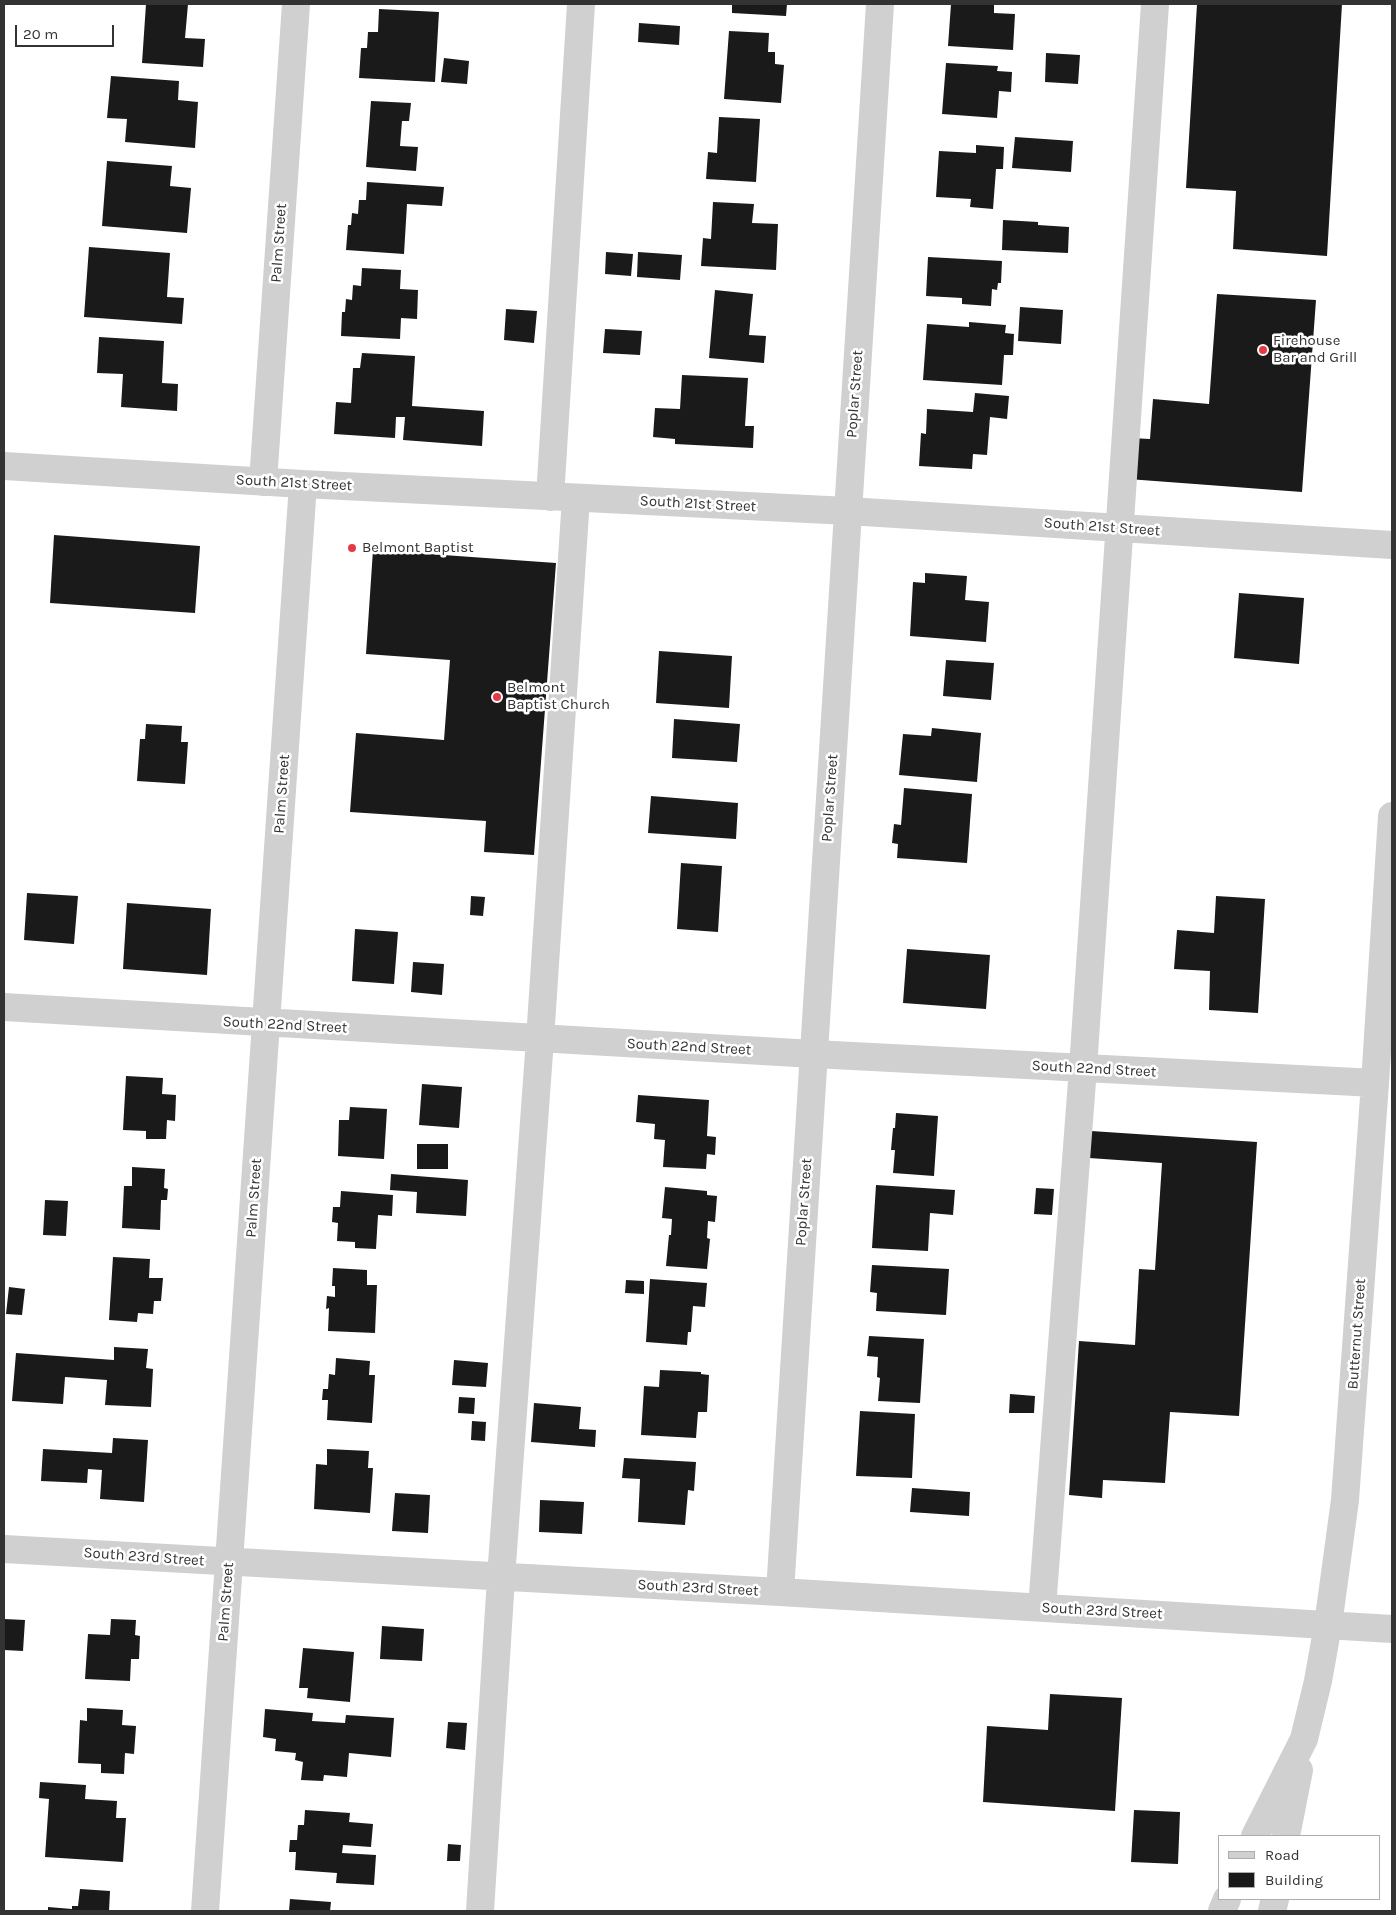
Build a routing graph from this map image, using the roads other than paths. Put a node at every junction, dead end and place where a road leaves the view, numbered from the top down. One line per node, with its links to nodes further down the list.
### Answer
1 (296, 4): 6 (street, Palm Street)
2 (581, 4): 8 (street)
3 (880, 4): 9 (street, Poplar Street)
4 (1155, 4): 10 (street)
5 (4, 466): 6 (street, South 21st Street)
6 (263, 482): 7 (street, South 21st Street)
7 (303, 484): 8 (street, South 21st Street); 14 (street, Palm Street)
8 (563, 497): 9 (street, South 21st Street); 15 (street)
9 (848, 511): 10 (street, South 21st Street); 16 (street, Poplar Street)
10 (1119, 528): 11 (street, South 21st Street); 17 (street)
11 (1392, 545)
12 (1392, 816): 18 (street, Butternut Street)
13 (4, 1007): 14 (street, South 22nd Street)
14 (266, 1024): 15 (street, South 22nd Street); 20 (street, Palm Street)
15 (540, 1039): 16 (street, South 22nd Street); 21 (street)
16 (814, 1054): 17 (street, South 22nd Street); 22 (street, Poplar Street)
17 (1083, 1068): 18 (street, South 22nd Street); 23 (street)
18 (1376, 1083): 24 (street, Butternut Street)
19 (4, 1549): 20 (street, South 23rd Street)
20 (229, 1563): 21 (street, South 23rd Street); 29 (street, Palm Street)
21 (501, 1578): 22 (street, South 23rd Street); 30 (street)
22 (780, 1592): 23 (street, South 23rd Street)
23 (1042, 1608): 24 (street, South 23rd Street)
24 (1328, 1625): 25 (street, South 23rd Street); 26 (street, Butternut Street)
25 (1392, 1629)
26 (1304, 1739): 27 (street, Butternut Street); 28 (street)
27 (1256, 1835)
28 (1286, 1835)
29 (205, 1911)
30 (480, 1911)

